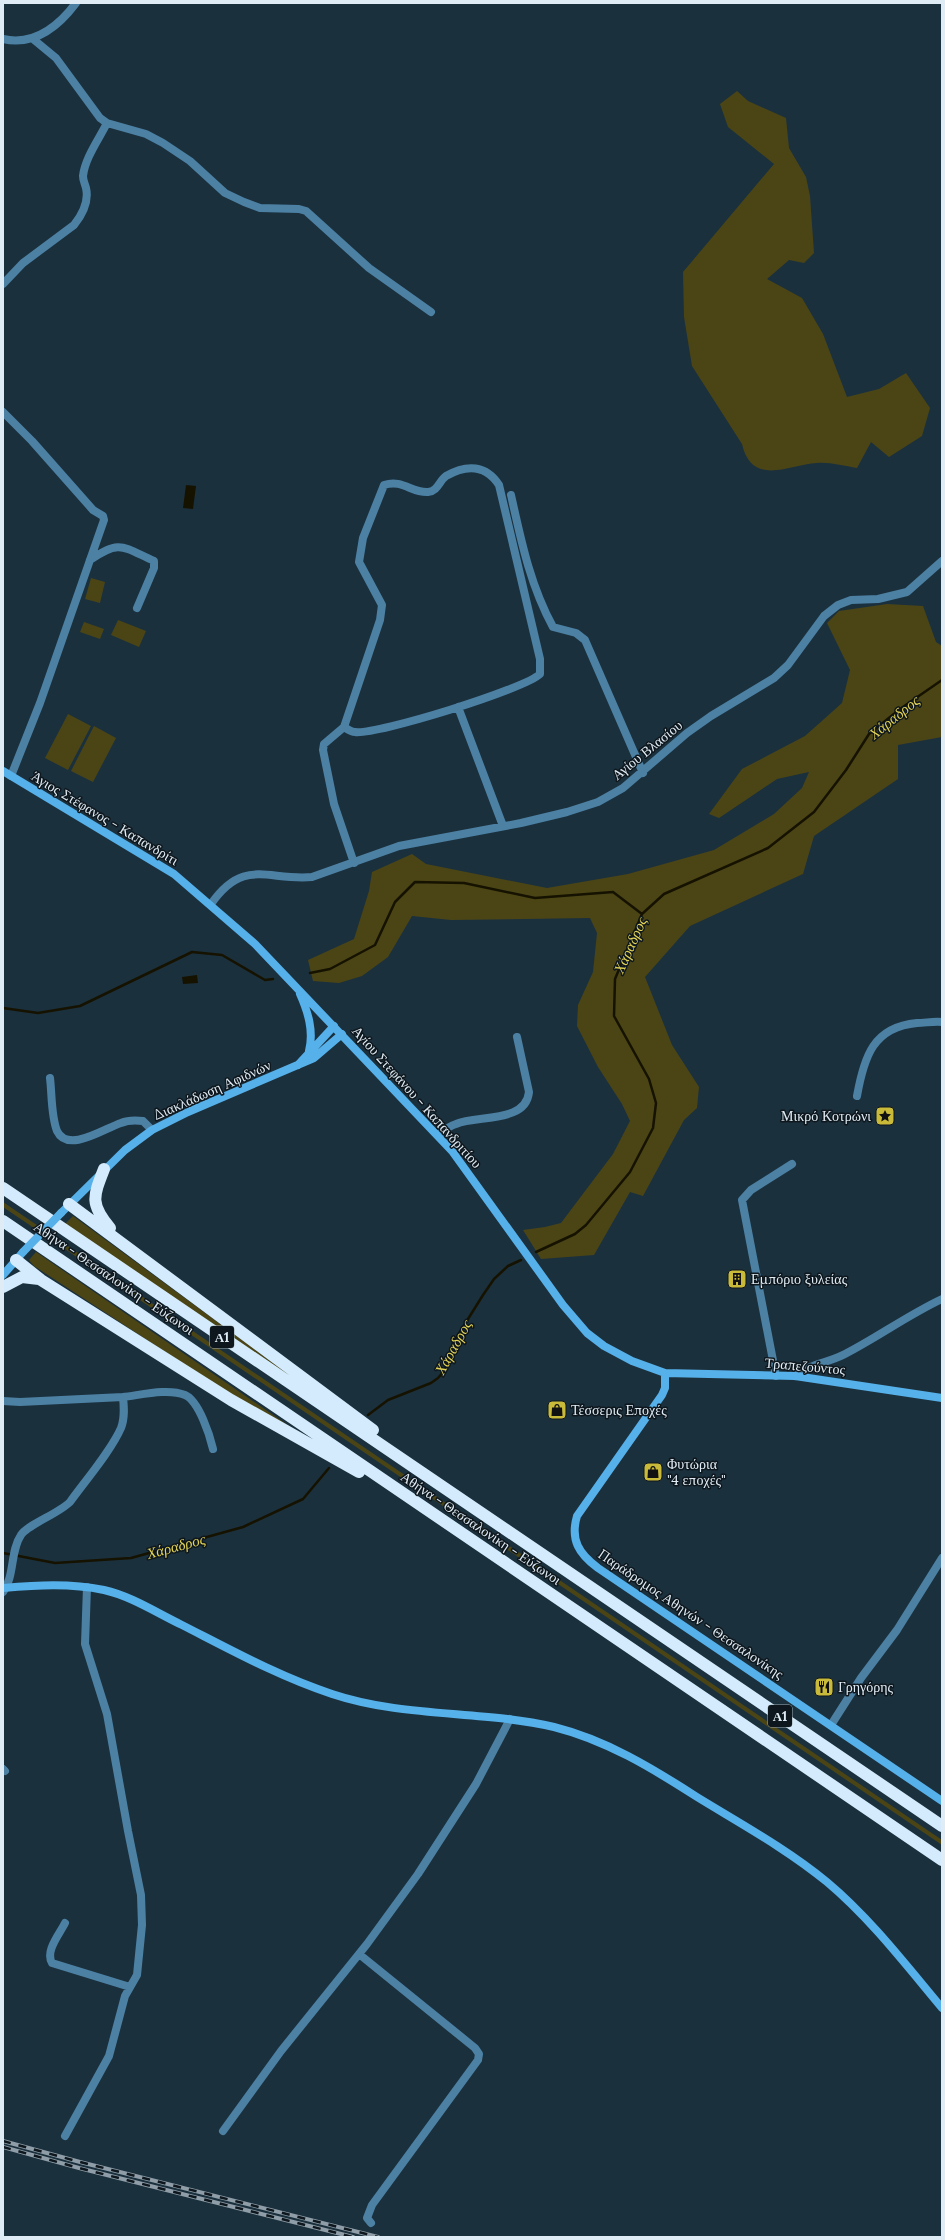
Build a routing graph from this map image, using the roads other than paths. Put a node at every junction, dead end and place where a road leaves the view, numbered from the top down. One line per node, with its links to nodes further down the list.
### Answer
1 (76, 3): 3 (street)
2 (3, 39): 3 (street)
3 (33, 39): 4 (street)
4 (107, 123): 5 (street); 6 (street)
5 (3, 284)
6 (431, 312)
7 (3, 412): 9 (street)
8 (511, 495): 15 (street)
9 (89, 560): 11 (street); 16 (street)
10 (942, 561): 15 (street, Αγίου Βλασίου)
11 (137, 608)
12 (458, 707): 13 (street); 13 (street); 17 (street)
13 (344, 727): 18 (street)
14 (3, 771): 16 (main road, Άγιος Στέφανος - Καπανδρίτι)
15 (643, 772): 17 (street, Αγίου Βλασίου)
16 (11, 776): 19 (main road, Άγιος Στέφανος - Καπανδρίτι)
17 (503, 826): 18 (street, Αγίου Βλασίου)
18 (354, 863): 19 (street, Αγίου Βλασίου)
19 (211, 904): 20 (main road, Αγίου Στεφάνου - Καπανδριτίου)
20 (297, 987): 22 (main road, Αγίου Στεφάνου - Καπανδριτίου); 25 (main road)
21 (942, 1022): 28 (street)
22 (334, 1026): 23 (main road, Αγίου Στεφάνου - Καπανδριτίου); 25 (main road, Διακλάδωση Αφιδνών)
23 (342, 1034): 26 (main road, Διακλάδωση Αφιδνών); 30 (main road, Αγίου Στεφάνου - Καπανδριτίου)
24 (517, 1037): 30 (street)
25 (309, 1051): 26 (main road, Διακλάδωση Αφιδνών)
26 (296, 1066): 29 (main road, Διακλάδωση Αφιδνών)
27 (50, 1078): 29 (street)
28 (857, 1096)
29 (152, 1130): 32 (main road, Διακλάδωση Αφιδνών)
30 (438, 1135): 42 (main road, Αγίου Στεφάνου - Καπανδριτίου)
31 (792, 1164): 43 (street)
32 (104, 1169): 34 (main road, Διακλάδωση Αφιδνών); 36 (highway)
33 (3, 1188): 49 (highway, Αθήνα - Θεσσαλονίκη - Εύζωνοι / Α1)
34 (69, 1204): 36 (highway); 37 (main road, Διακλάδωση Αφιδνών, bridge)
35 (3, 1221): 50 (highway, Αθήνα - Θεσσαλονίκη - Εύζωνοι / Α1)
36 (121, 1241): 49 (highway)
37 (20, 1256): 38 (main road, Διακλάδωση Αφιδνών); 39 (highway)
38 (3, 1274)
39 (41, 1280): 40 (highway); 50 (highway)
40 (3, 1287)
41 (942, 1299): 44 (street)
42 (665, 1373): 43 (main road, Τραπεζούντος); 55 (main road, Παράδρομος Αθηνών - Θεσσαλονίκης)
43 (776, 1376): 44 (main road, Τραπεζούντος)
44 (795, 1376): 46 (main road, Τραπεζούντος)
45 (123, 1397): 47 (street); 48 (street); 53 (street)
46 (942, 1398)
47 (3, 1401)
48 (213, 1449)
49 (441, 1485): 57 (highway, Αθήνα - Θεσσαλονίκη - Εύζωνοι / Α1)
50 (423, 1507): 58 (highway, Αθήνα - Θεσσαλονίκη - Εύζωνοι / Α1)
51 (942, 1558): 55 (street)
52 (87, 1587): 53 (main road); 54 (main road); 61 (street)
53 (4, 1589)
54 (510, 1719): 60 (street); 62 (main road)
55 (832, 1725): 56 (main road, Παράδρομος Αθηνών - Θεσσαλονίκης)
56 (942, 1801)
57 (942, 1826)
58 (942, 1860)
59 (65, 1923): 61 (street)
60 (359, 1954): 63 (street); 65 (street)
61 (130, 1986): 64 (street)
62 (942, 2008)
63 (223, 2131)
64 (65, 2136)
65 (371, 2224)

